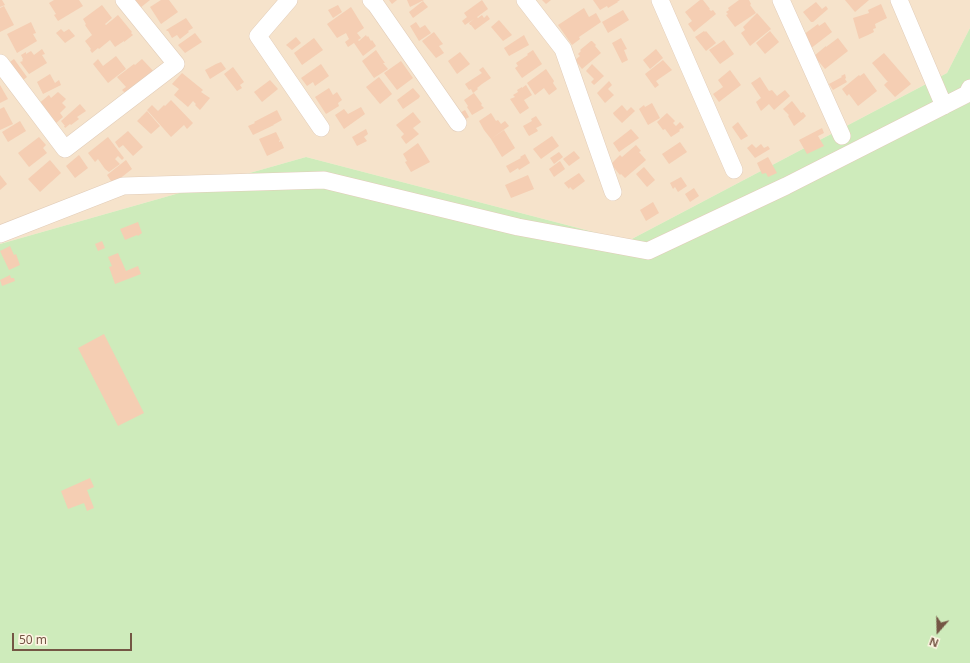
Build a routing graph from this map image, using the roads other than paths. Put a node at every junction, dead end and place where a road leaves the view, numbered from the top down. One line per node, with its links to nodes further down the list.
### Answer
1 (124, 0): 8 (street)
2 (289, 0): 12 (street)
3 (371, 0): 11 (street)
4 (525, 0): 15 (street)
5 (660, 0): 14 (street)
6 (781, 0): 13 (street)
7 (899, 0): 10 (street)
8 (0, 63)
9 (970, 88): 10 (street)
10 (944, 106): 16 (street)
11 (458, 123)
12 (321, 128)
13 (842, 136)
14 (734, 170)
15 (613, 192)
16 (0, 234)

